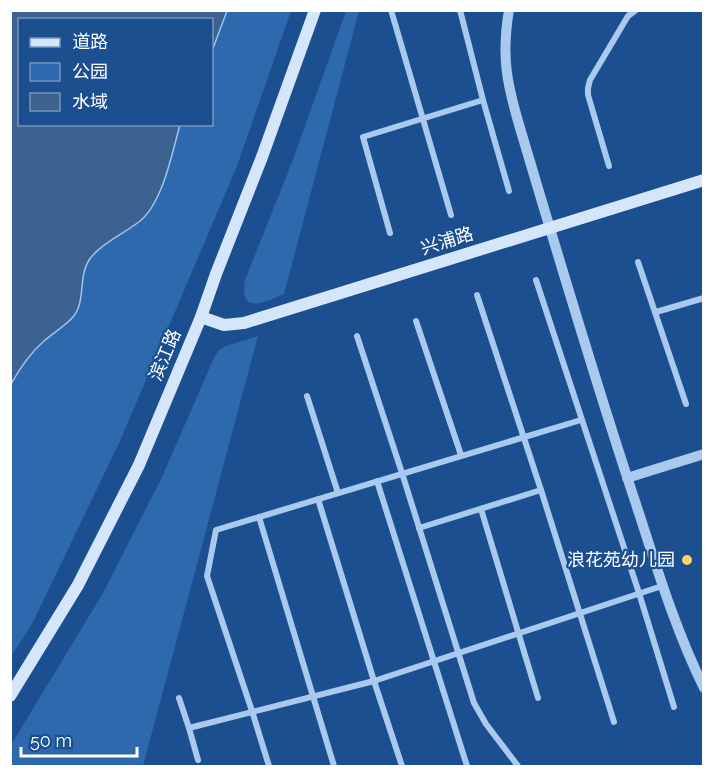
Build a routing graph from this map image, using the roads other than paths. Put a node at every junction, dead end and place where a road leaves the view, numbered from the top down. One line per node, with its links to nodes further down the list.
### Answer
1 (315, 10): 19 (main road, 滨江路)
2 (391, 10): 7 (street)
3 (460, 10): 6 (street)
4 (509, 10): 12 (street)
5 (636, 10): 8 (street)
6 (483, 100): 7 (street); 10 (street)
7 (423, 119): 11 (street); 13 (street)
8 (609, 166)
9 (704, 180): 12 (main road, 兴浦路)
10 (509, 191)
11 (451, 215)
12 (550, 228): 19 (main road, 兴浦路); 29 (street)
13 (390, 233)
14 (638, 262): 18 (street)
15 (536, 280): 24 (street)
16 (477, 294): 25 (street)
17 (704, 298): 18 (street)
18 (656, 312): 23 (street)
19 (201, 317): 45 (main road, 滨江路)
20 (416, 321): 27 (street)
21 (357, 336): 28 (street)
22 (307, 396): 32 (street)
23 (686, 404)
24 (581, 420): 25 (street); 38 (street)
25 (524, 437): 27 (street); 31 (street)
26 (704, 454): 29 (street)
27 (461, 455): 28 (street)
28 (402, 473): 30 (street); 36 (street)
29 (627, 478): 37 (street)
30 (377, 481): 32 (street); 42 (street)
31 (541, 490): 34 (street); 39 (street)
32 (338, 493): 33 (street)
33 (318, 499): 35 (street); 43 (street)
34 (481, 509): 36 (street); 40 (street)
35 (259, 517): 46 (street); 50 (street)
36 (419, 528): 41 (street)
37 (662, 586): 38 (street); 44 (street)
38 (639, 593): 39 (street); 49 (street)
39 (579, 613): 40 (street); 51 (street)
40 (519, 633): 41 (street); 48 (street)
41 (458, 654): 42 (street); 58 (street)
42 (434, 662): 43 (street); 57 (street)
43 (374, 681): 46 (street); 56 (street)
44 (704, 688)
45 (10, 696)
46 (312, 697): 50 (street); 55 (street)
47 (179, 698): 52 (street)
48 (538, 698)
49 (674, 708)
50 (252, 711): 52 (street); 54 (street)
51 (614, 722)
52 (189, 728): 53 (street)
53 (198, 760)
54 (268, 766)
55 (334, 766)
56 (402, 766)
57 (467, 766)
58 (518, 766)

